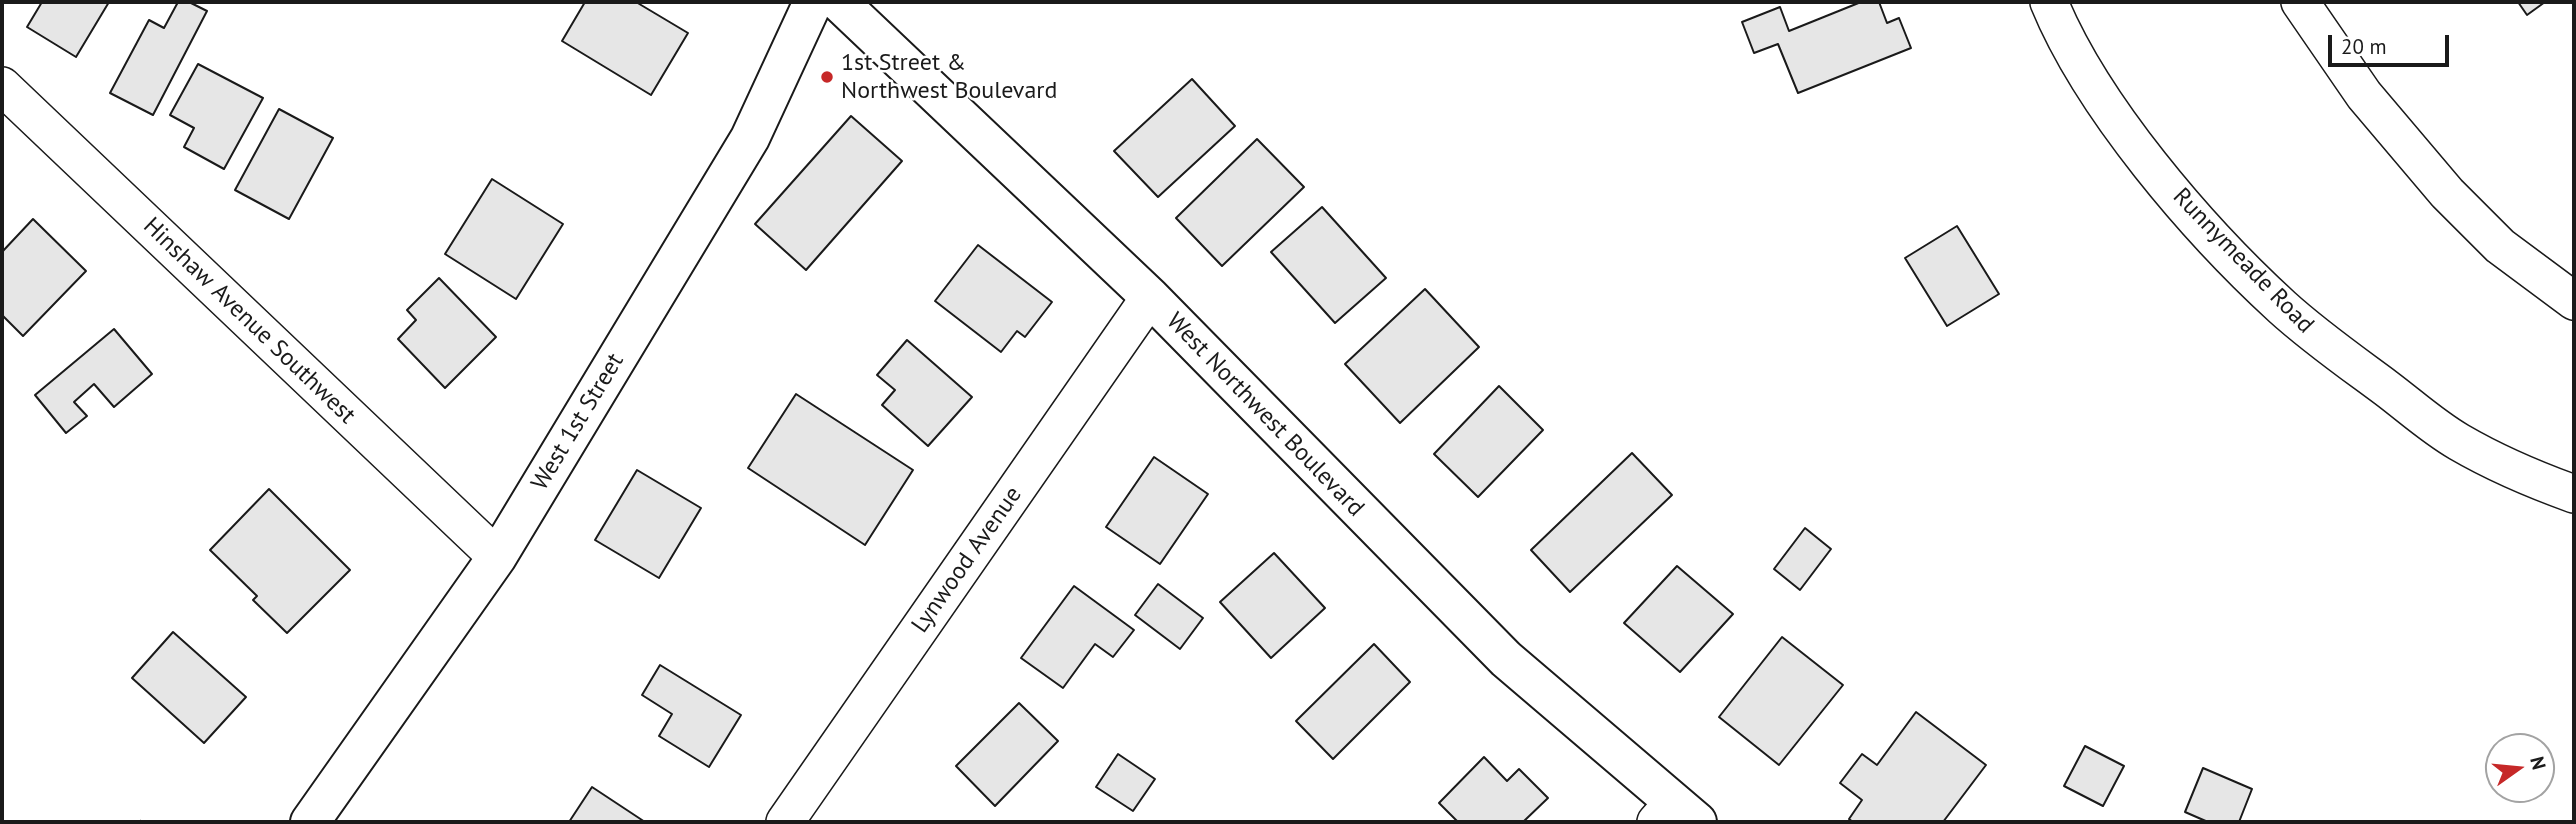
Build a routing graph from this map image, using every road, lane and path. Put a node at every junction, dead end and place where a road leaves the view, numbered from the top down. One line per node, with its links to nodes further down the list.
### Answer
1 (813, 2): 9 (main road, West 1st Street)
2 (839, 2): 6 (main road, West Northwest Boulevard)
3 (2049, 2): 8 (street, Runnymeade Road)
4 (2300, 2): 7 (street)
5 (2, 86): 9 (street, Hinshaw Avenue Southwest)
6 (1150, 297): 10 (main road, West Northwest Boulevard); 12 (street, Lynwood Avenue)
7 (2574, 301)
8 (2574, 494)
9 (497, 557): 11 (main road, West 1st Street)
10 (1675, 816)
11 (310, 822)
12 (785, 822)

